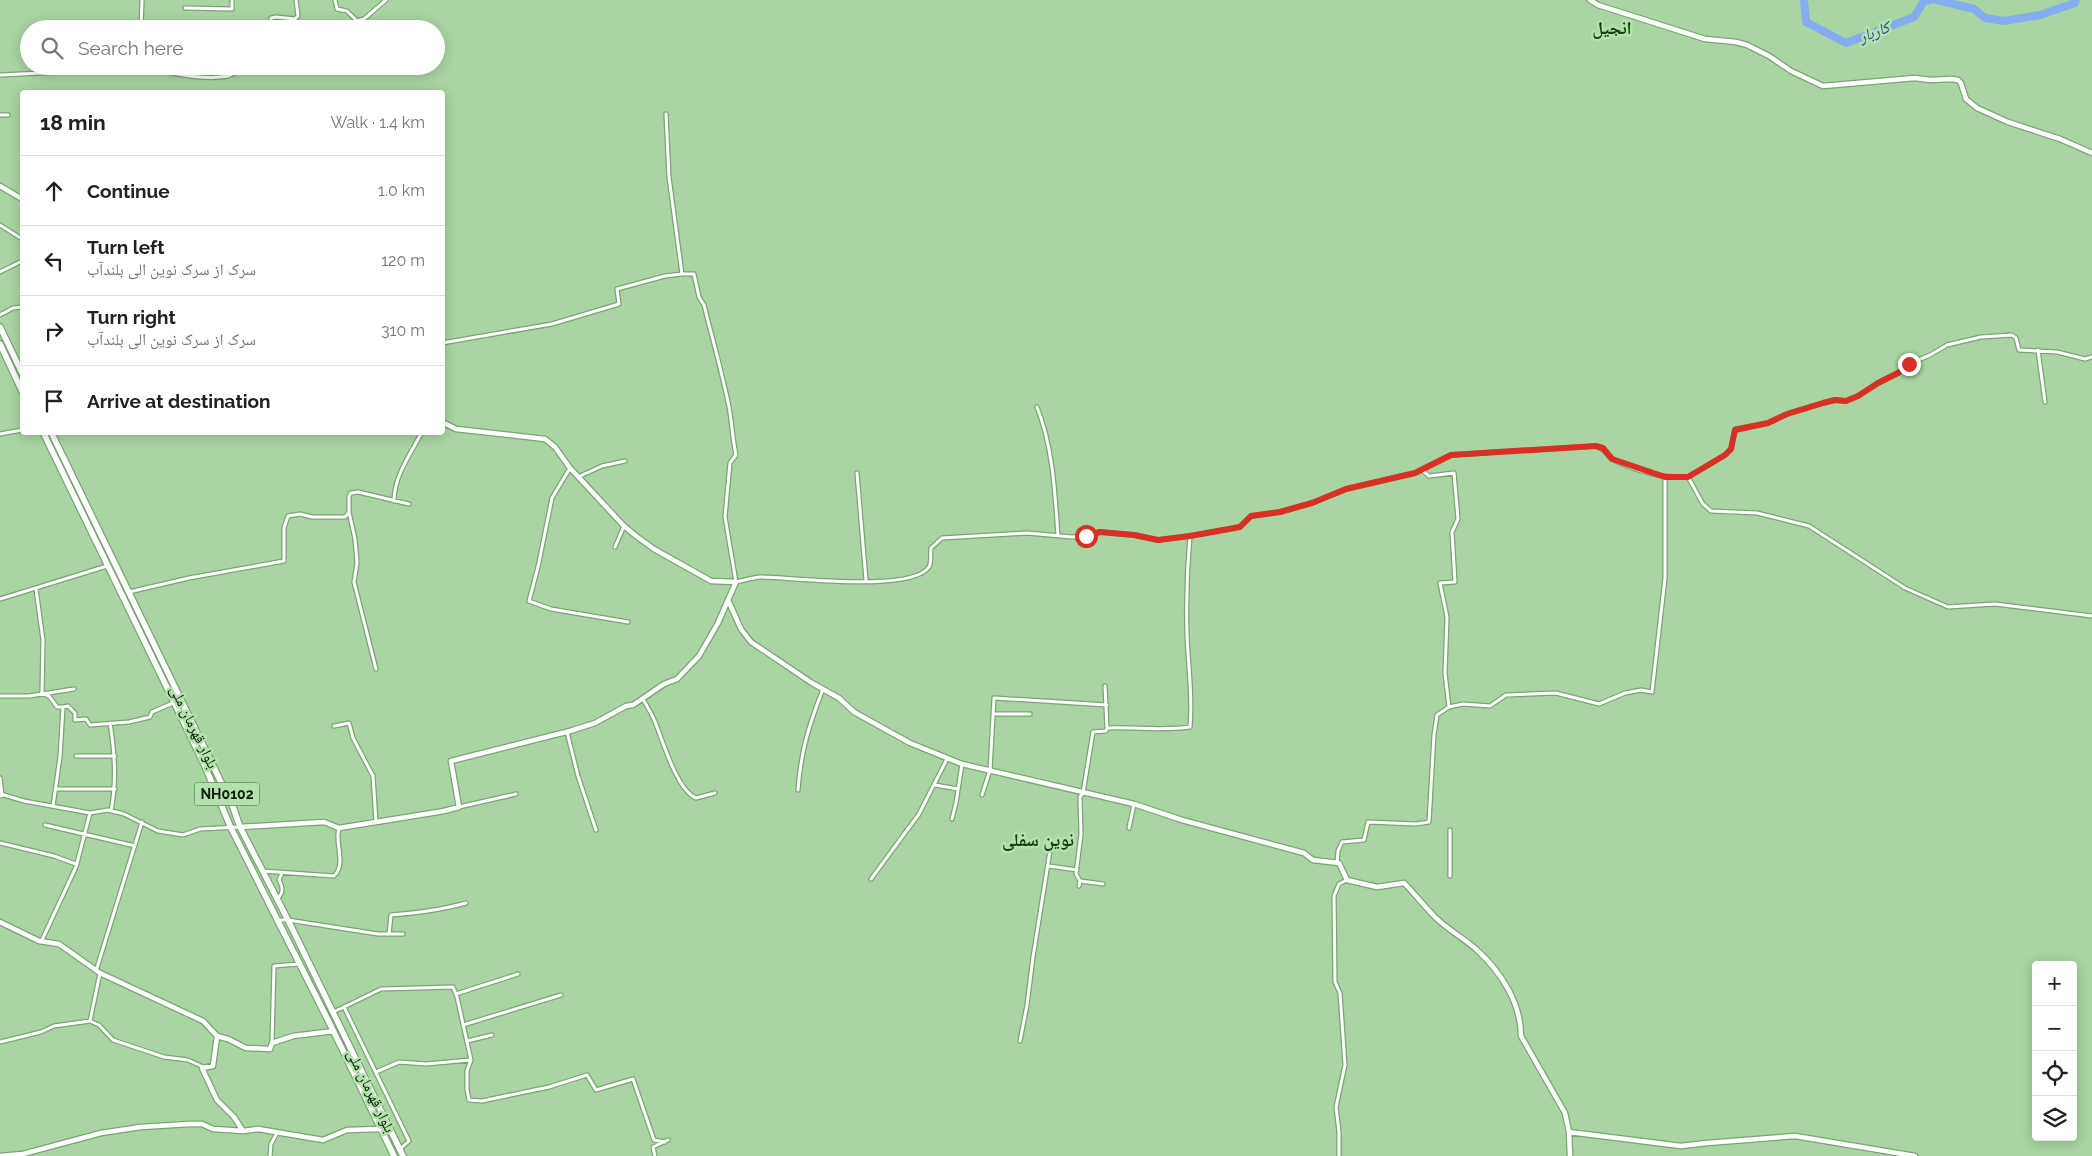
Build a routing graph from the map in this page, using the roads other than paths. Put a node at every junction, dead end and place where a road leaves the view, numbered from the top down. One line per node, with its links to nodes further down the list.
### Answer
1 (142, 0): 9 (street)
2 (232, 0): 7 (street)
3 (296, 0): 10 (street)
4 (335, 0): 11 (street)
5 (386, 0): 8 (street)
6 (1590, 0): 20 (street)
7 (184, 8)
8 (364, 18): 12 (street)
9 (141, 20)
10 (271, 20)
11 (356, 20)
12 (359, 20)
13 (20, 74): 14 (street)
14 (0, 75)
15 (193, 75): 16 (street)
16 (230, 75)
17 (666, 114): 27 (street)
18 (0, 115): 19 (street)
19 (8, 115)
20 (2092, 153)
21 (0, 186): 22 (street)
22 (20, 198)
23 (0, 225): 24 (street)
24 (20, 238)
25 (20, 262): 26 (street)
26 (0, 272)
27 (682, 274): 31 (street); 61 (street)
28 (20, 307): 29 (street)
29 (0, 315)
30 (0, 327): 35 (highway)
31 (445, 342)
32 (0, 344): 36 (highway)
33 (2038, 350): 34 (street); 37 (street); 51 (street)
34 (2092, 357)
35 (20, 369)
36 (20, 387)
37 (2045, 402)
38 (1037, 407): 56 (street)
39 (445, 424): 46 (street)
40 (20, 430): 41 (street)
41 (0, 434)
42 (44, 435): 59 (highway, بلوار قهرمان ملی / NH0102)
43 (52, 435): 63 (highway, بلوار قهرمان ملی / NH0102)
44 (420, 435): 52 (street)
45 (625, 461): 49 (street)
46 (570, 468): 49 (street); 67 (street)
47 (1422, 470): 50 (street); 57 (street); 78 (street)
48 (857, 473): 60 (street)
49 (578, 477): 55 (street)
50 (1665, 477): 51 (street); 78 (street)
51 (1688, 477): 66 (street)
52 (394, 501): 53 (street); 54 (street)
53 (409, 504)
54 (349, 512): 63 (street); 68 (street)
55 (624, 526): 58 (street); 61 (street)
56 (1058, 536): 57 (street); 60 (street)
57 (1190, 536): 83 (street)
58 (615, 547)
59 (107, 566): 62 (street); 75 (highway, بلوار قهرمان ملی / NH0102)
60 (866, 580): 61 (street)
61 (736, 582): 65 (street)
62 (36, 589): 64 (street); 72 (street)
63 (128, 592): 110 (highway, بلوار قهرمان ملی / NH0102)
64 (0, 599)
65 (728, 600): 71 (street); 74 (street)
66 (2092, 616)
67 (628, 622)
68 (376, 669)
69 (1105, 686): 76 (street)
70 (74, 689): 72 (street)
71 (823, 689): 87 (street); 95 (street)
72 (42, 694): 73 (street); 77 (street)
73 (0, 696)
74 (643, 699): 84 (street); 96 (street)
75 (174, 702): 81 (street); 111 (highway, بلوار قهرمان ملی / NH0102)
76 (1107, 705): 79 (street); 83 (street)
77 (63, 707): 81 (street); 92 (street)
78 (1449, 707): 120 (street)
79 (993, 714): 80 (street); 89 (street)
80 (1030, 714)
81 (110, 723): 86 (street)
82 (334, 726): 108 (street)
83 (1107, 728): 97 (street)
84 (567, 732): 103 (street); 114 (street)
85 (76, 756): 86 (street)
86 (115, 756): 93 (street)
87 (947, 759): 88 (street); 91 (street)
88 (962, 764): 89 (street); 94 (street)
89 (990, 770): 97 (street); 99 (street)
90 (0, 778): 100 (street)
91 (935, 785): 94 (street); 127 (street)
92 (56, 789): 93 (street); 102 (street)
93 (115, 789): 104 (street)
94 (958, 789): 106 (street)
95 (798, 790)
96 (715, 793)
97 (1083, 793): 101 (street); 123 (street)
98 (516, 794): 103 (street)
99 (982, 795)
100 (1, 796): 102 (street)
101 (1134, 804): 113 (street); 120 (street)
102 (53, 806): 105 (street)
103 (459, 807): 108 (street)
104 (111, 811): 105 (street); 107 (street)
105 (90, 813): 116 (street)
106 (952, 819)
107 (142, 822): 111 (street); 118 (street)
108 (376, 823): 112 (street)
109 (45, 825): 116 (street)
110 (240, 827): 111 (street); 112 (street); 124 (highway, بلوار قهرمان ملی / NH0102)
111 (231, 828): 134 (highway, بلوار قهرمان ملی / NH0102)
112 (339, 828): 125 (street)
113 (1129, 828)
114 (596, 830)
115 (1450, 830): 126 (street)
116 (84, 835): 118 (street); 121 (street)
117 (0, 843): 121 (street)
118 (135, 846): 141 (street)
119 (1050, 851): 122 (street)
120 (1337, 863): 128 (street)
121 (76, 864): 139 (street)
122 (1049, 866): 123 (street); 152 (street)
123 (1077, 870): 129 (street)
124 (262, 871): 125 (street); 132 (highway, بلوار قهرمان ملی / NH0102)
125 (282, 872): 132 (street)
126 (1450, 876)
127 (870, 879)
128 (1347, 880): 161 (street); 168 (street)
129 (1080, 881): 130 (street); 131 (street)
130 (1103, 884)
131 (1079, 886)
132 (277, 899): 135 (highway, بلوار قهرمان ملی / NH0102)
133 (466, 903): 137 (street)
134 (278, 920): 135 (street); 140 (highway, بلوار قهرمان ملی / NH0102)
135 (288, 920): 137 (street); 146 (highway, بلوار قهرمان ملی / NH0102)
136 (0, 922): 139 (street)
137 (389, 934): 138 (street)
138 (404, 934)
139 (42, 940): 141 (street)
140 (300, 964): 149 (highway, بلوار قهرمان ملی / NH0102); 155 (street)
141 (98, 972): 147 (street); 151 (street)
142 (518, 974): 143 (street)
143 (456, 994): 145 (street); 148 (street)
144 (561, 995): 148 (street)
145 (344, 1007): 146 (street); 158 (street)
146 (332, 1012): 163 (highway, بلوار قهرمان ملی / NH0102)
147 (90, 1021): 153 (street); 157 (street)
148 (463, 1025): 154 (street)
149 (334, 1031): 155 (street); 159 (highway, بلوار قهرمان ملی / NH0102)
150 (492, 1035): 154 (street)
151 (217, 1036): 155 (street); 157 (street)
152 (1020, 1041)
153 (0, 1042)
154 (467, 1042): 156 (street)
155 (272, 1043)
156 (471, 1060): 158 (street); 167 (street)
157 (202, 1068): 160 (street)
158 (376, 1072): 163 (street)
159 (381, 1129): 162 (street); 166 (highway, بلوار قهرمان ملی / NH0102)
160 (243, 1131): 162 (street); 164 (street)
161 (1569, 1132): 169 (street); 170 (street)
162 (277, 1133): 165 (street)
163 (401, 1153)
164 (0, 1156)
165 (270, 1156)
166 (394, 1156)
167 (655, 1156)
168 (1339, 1156)
169 (1570, 1156)
170 (1915, 1156)

